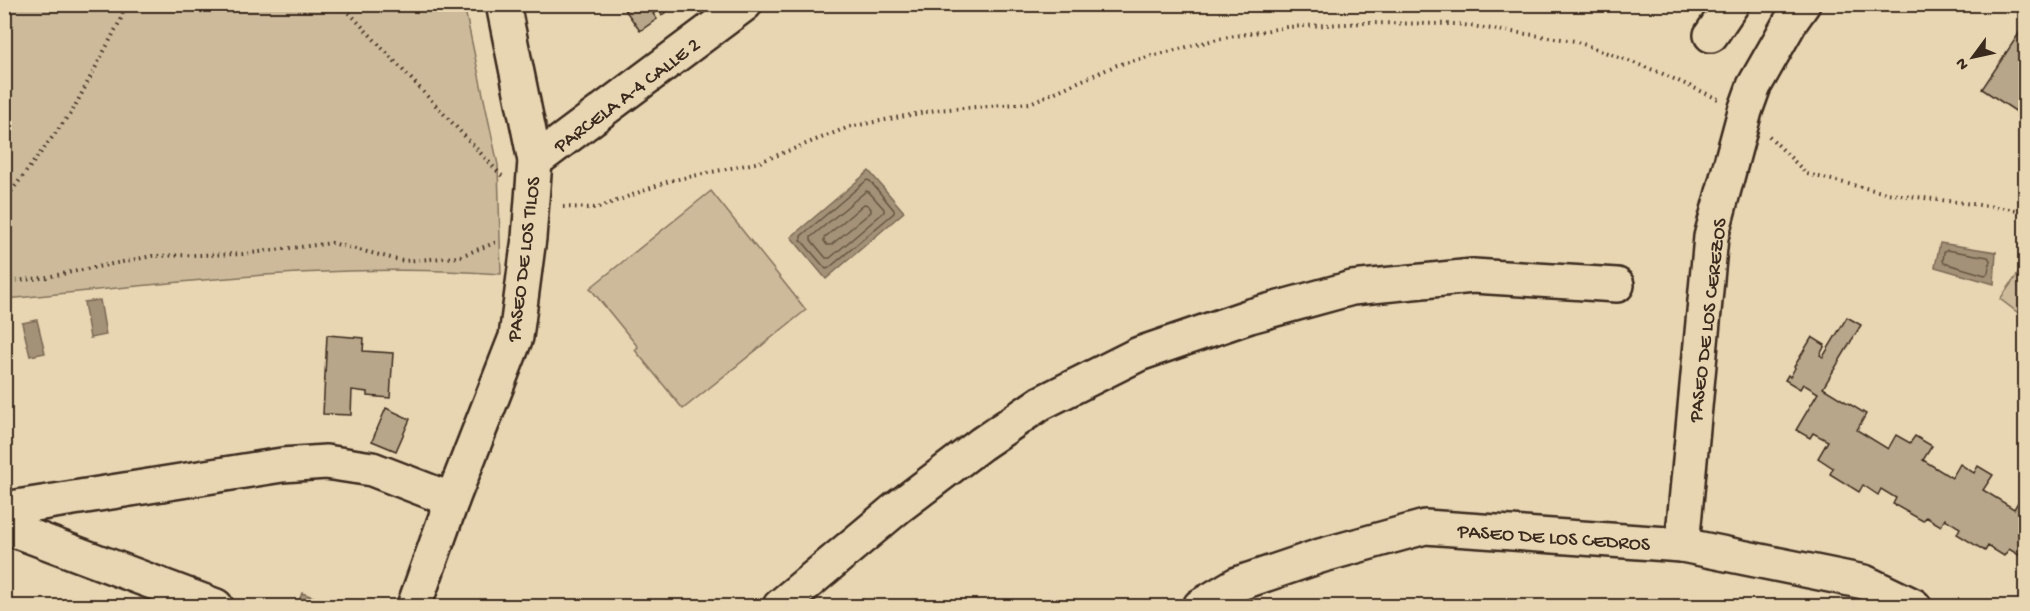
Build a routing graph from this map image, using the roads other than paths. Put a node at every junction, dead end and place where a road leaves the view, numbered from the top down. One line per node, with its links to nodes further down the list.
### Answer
1 (503, 4): 6 (street, PASEO DE LOS TILOS)
2 (746, 4): 6 (street, PARCELA A-4 CALLE 2)
3 (1732, 4): 5 (street)
4 (1803, 4): 11 (street, PASEO DE LOS CEREZOS)
5 (1711, 35)
6 (535, 161): 8 (street, PASEO DE LOS TILOS)
7 (1617, 285): 14 (street)
8 (452, 500): 9 (street); 13 (street, PASEO DE LOS TILOS)
9 (4, 509)
10 (4, 523): 12 (street)
11 (1682, 545): 15 (street, PASEO DE LOS CEDROS); 16 (street, PASEO DE LOS CEDROS)
12 (216, 606)
13 (414, 606)
14 (780, 606)
15 (1200, 606)
16 (1914, 606)

